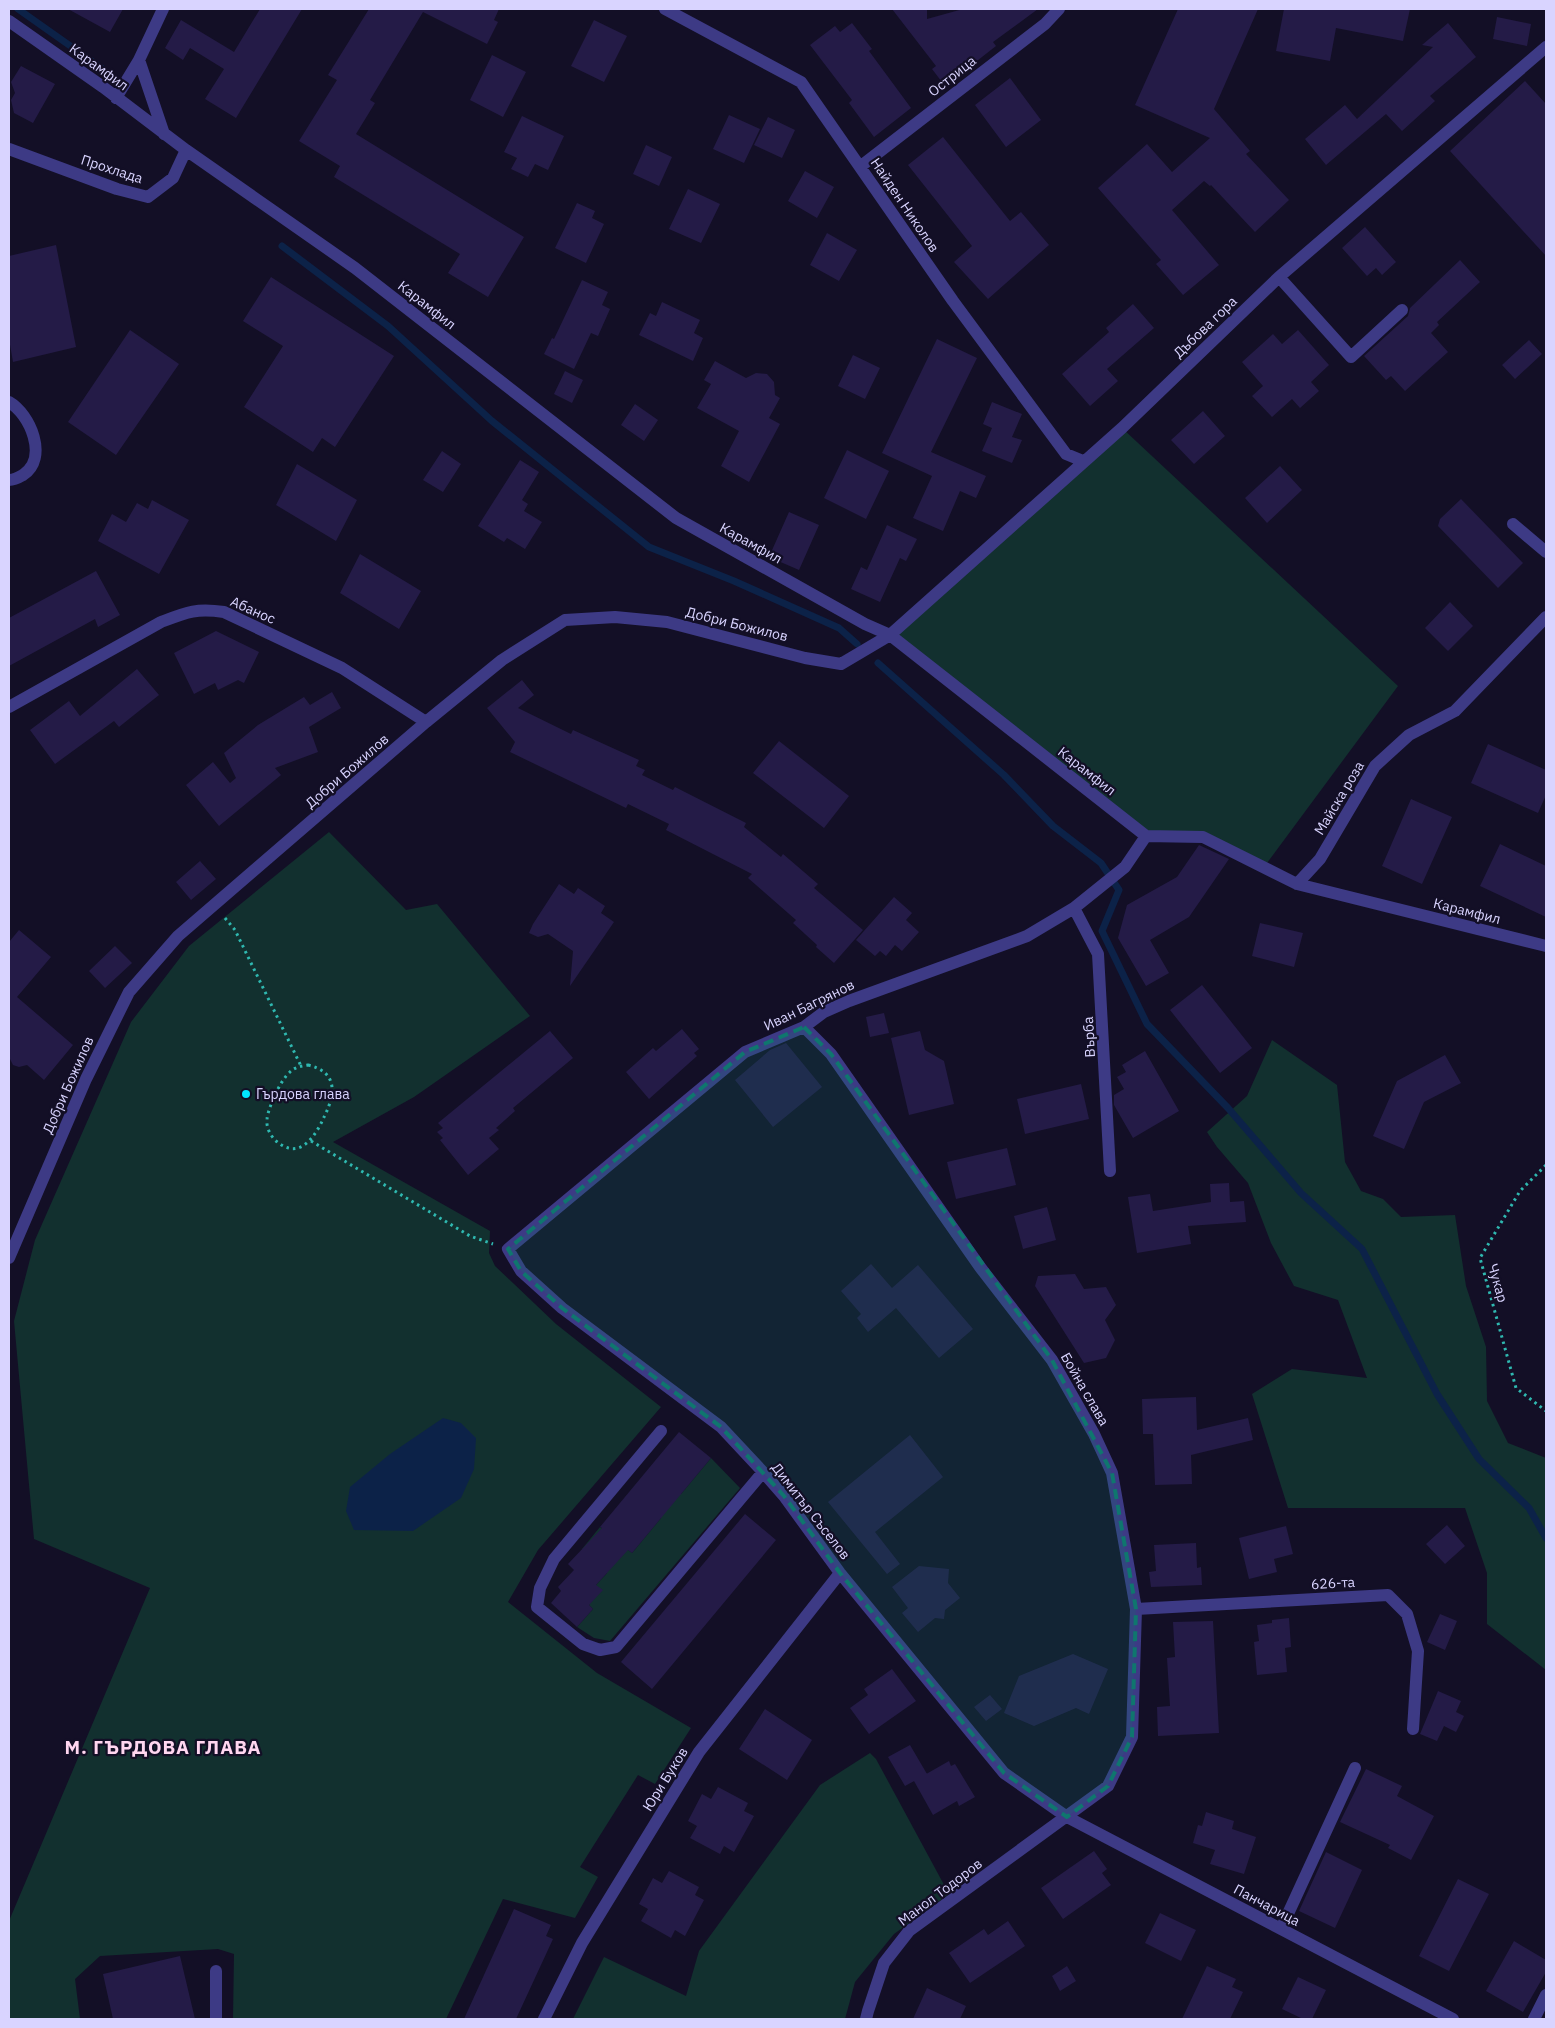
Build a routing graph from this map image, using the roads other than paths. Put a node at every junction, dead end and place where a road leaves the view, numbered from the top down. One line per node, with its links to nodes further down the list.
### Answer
1 (163, 9): 6 (street)
2 (665, 9): 11 (street, Найден Николов)
3 (1059, 9): 11 (street, Острица)
4 (9, 21): 7 (street, Карамфил)
5 (1546, 47): 12 (street, Дъбова гора)
6 (139, 60): 7 (street); 8 (street)
7 (116, 98): 8 (street, Карамфил)
8 (164, 134): 10 (street, Карамфил)
9 (9, 149): 10 (street, Прохлада)
10 (186, 150): 20 (street, Карамфил)
11 (861, 166): 15 (street, Найден Николов)
12 (1279, 277): 13 (street); 15 (street, Дъбова гора)
13 (1402, 310)
14 (9, 402): 16 (street)
15 (1084, 461): 20 (street, Дъбова гора)
16 (9, 480)
17 (1513, 524): 18 (street)
18 (1546, 552)
19 (1546, 617): 24 (street, Майска роза)
20 (890, 636): 22 (street, Добри Божилов); 23 (street, Карамфил)
21 (9, 707): 22 (street, Абанос)
22 (426, 722): 30 (street, Добри Божилов)
23 (1146, 836): 24 (street, Карамфил); 25 (street, Иван Багрянов)
24 (1297, 884): 26 (street, Карамфил)
25 (1074, 908): 27 (street, Иван Багрянов); 28 (street, Върба)
26 (1546, 946)
27 (804, 1027): 29 (street, Иван Багрянов); 34 (street, Бойна слава)
28 (1110, 1171)
29 (508, 1248): 32 (street, Димитър Съселов)
30 (9, 1258)
31 (661, 1432): 32 (street)
32 (763, 1472): 33 (street, Димитър Съселов)
33 (840, 1573): 37 (street, Димитър Съселов); 42 (street, Юри Буков)
34 (1136, 1609): 35 (street, 626-та); 37 (street, Бойна слава)
35 (1413, 1729)
36 (1355, 1768): 38 (street)
37 (1067, 1817): 38 (street, Панчарица); 43 (street, Манол Тодоров)
38 (1281, 1929): 44 (street, Панчарица)
39 (216, 1971): 41 (street)
40 (1546, 1995): 45 (street)
41 (216, 2019)
42 (544, 2019)
43 (866, 2019)
44 (1453, 2019)
45 (1534, 2019)

